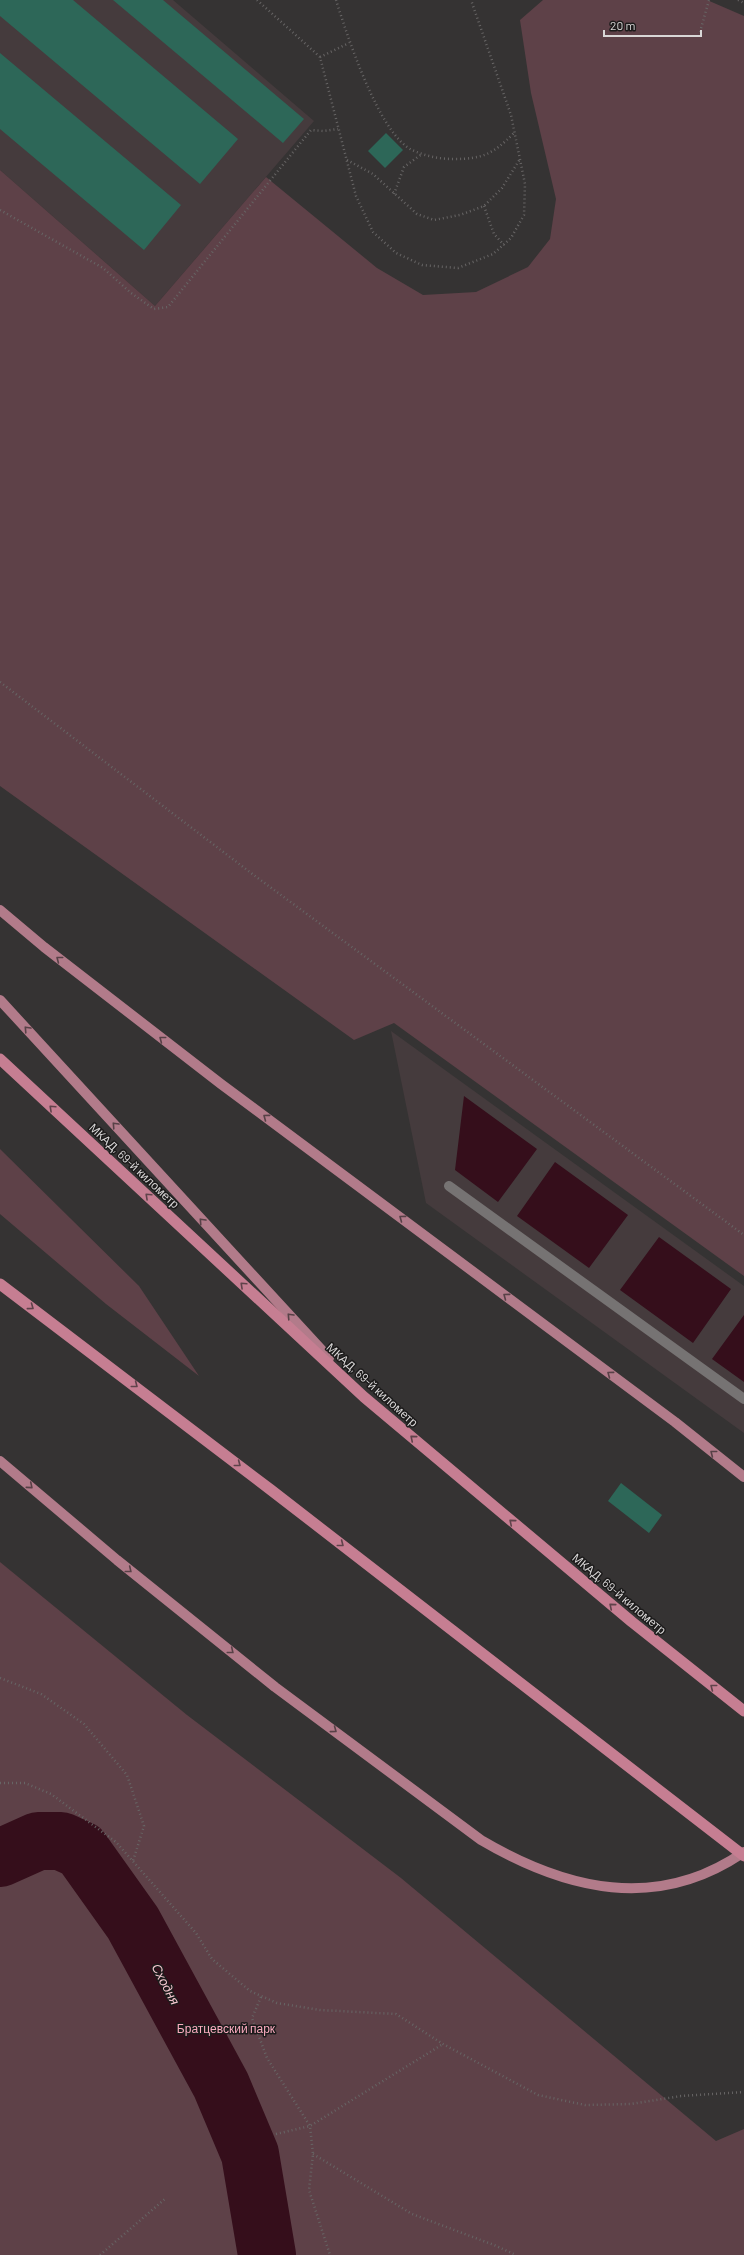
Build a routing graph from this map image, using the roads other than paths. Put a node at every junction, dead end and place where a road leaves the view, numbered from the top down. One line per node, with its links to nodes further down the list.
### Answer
1 (0, 910): 9 (main road, one-way to 1)
2 (0, 1000): 6 (main road, one-way to 2)
3 (0, 1059): 6 (highway, МКАД, 69-й километр, one-way to 3)
4 (449, 1186): 7 (lane)
5 (0, 1284): 12 (highway, one-way to 12)
6 (364, 1397): 10 (highway, МКАД, 69-й километр, one-way to 6)
7 (744, 1399)
8 (0, 1461): 11 (main road, one-way to 11)
9 (744, 1477)
10 (744, 1711)
11 (744, 1852)
12 (744, 1856)

